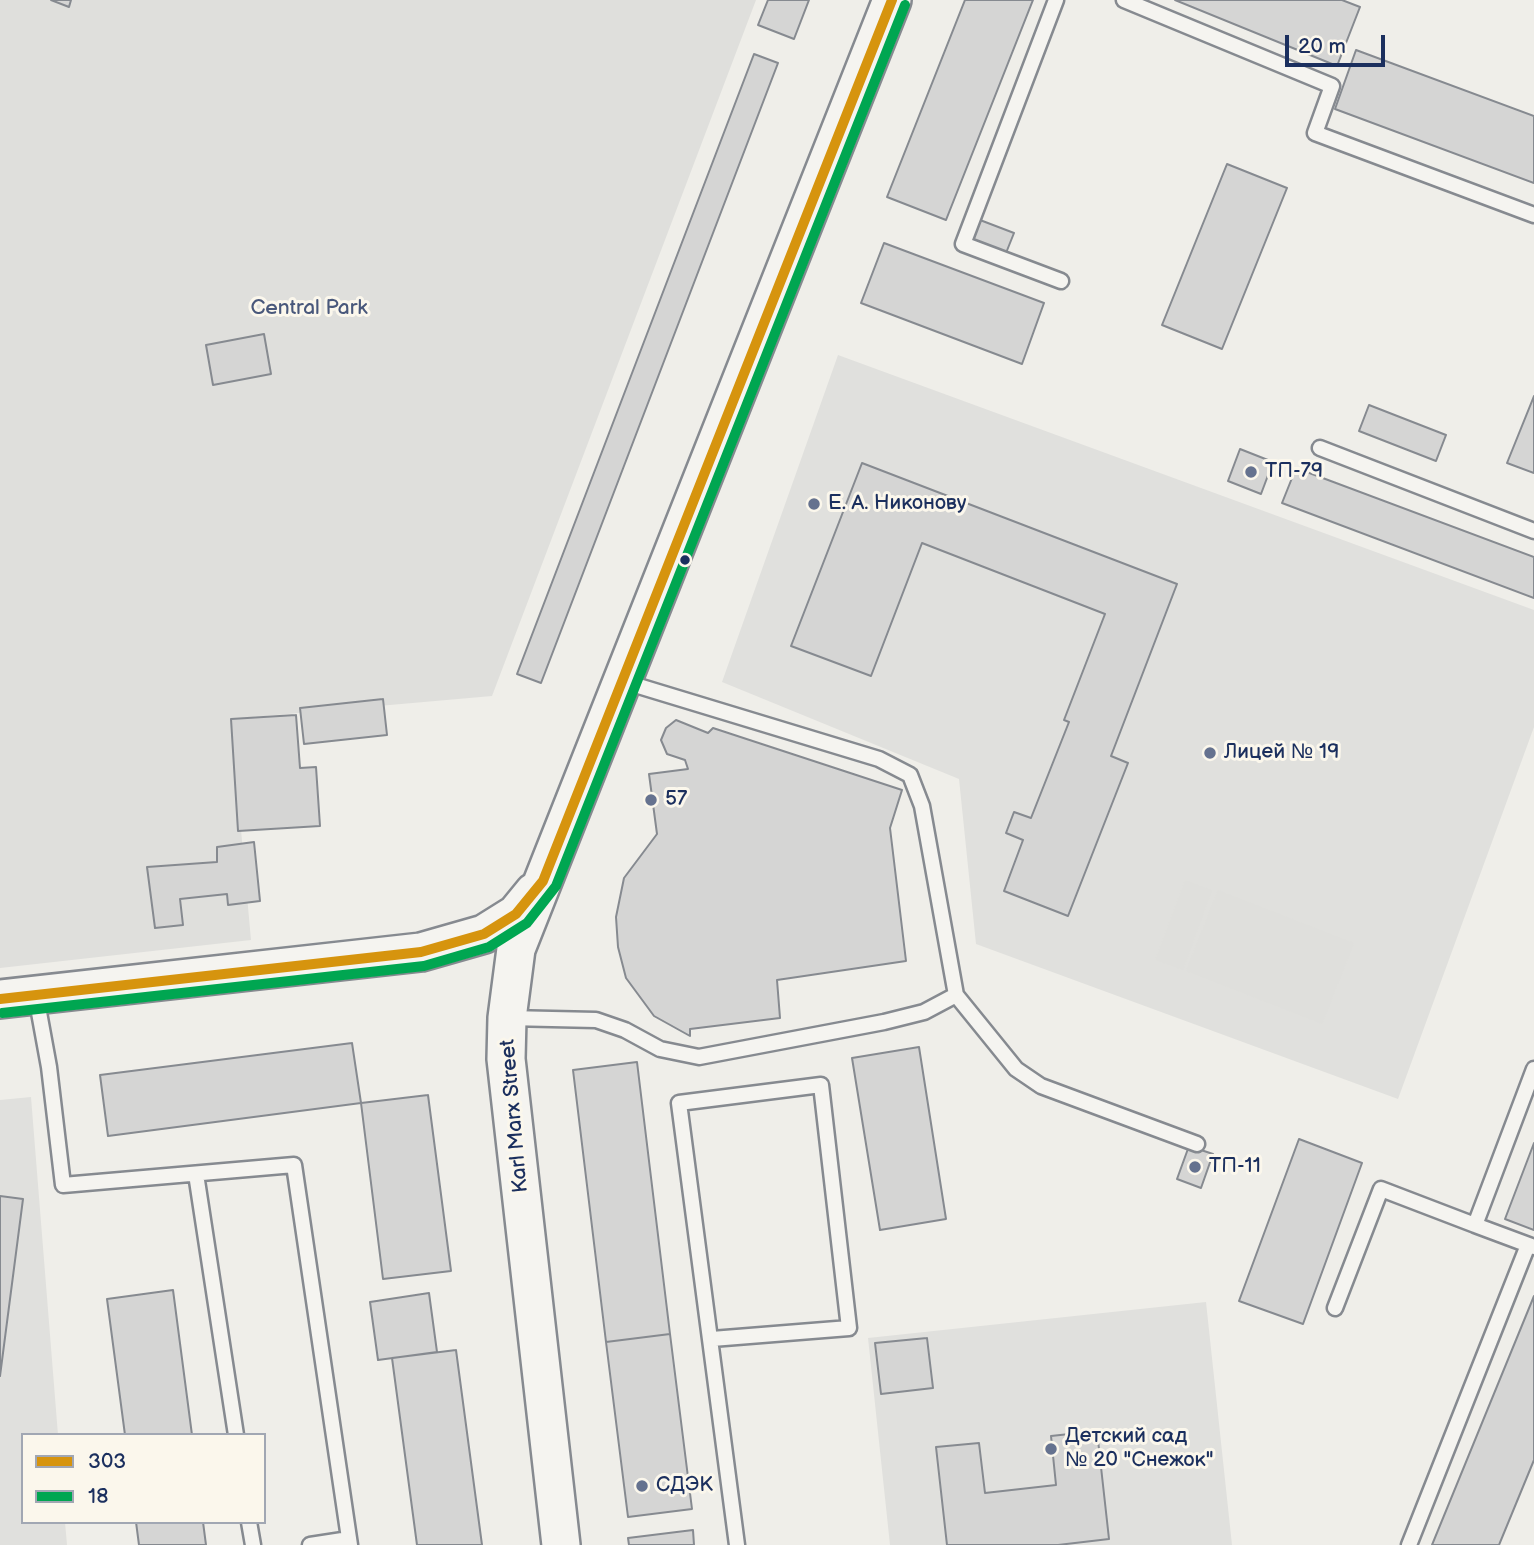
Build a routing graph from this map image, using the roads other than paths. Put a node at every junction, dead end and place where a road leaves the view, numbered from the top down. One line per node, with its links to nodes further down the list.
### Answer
1 (891, 0): 8 (main road, Karl Marx Street)
2 (1056, 0): 5 (lane)
3 (1124, 0): 4 (lane)
4 (1534, 215)
5 (1061, 281)
6 (1320, 448): 7 (lane)
7 (1534, 531)
8 (621, 681): 9 (main road, Karl Marx Street); 11 (lane)
9 (543, 881): 10 (main road); 12 (main road, Karl Marx Street)
10 (18, 996): 15 (lane)
11 (956, 996): 12 (lane); 14 (lane)
12 (508, 1018): 25 (main road, Karl Marx Street)
13 (1534, 1069): 16 (lane)
14 (1197, 1144)
15 (196, 1174): 20 (lane); 22 (lane)
16 (1475, 1225): 17 (lane); 18 (lane)
17 (1531, 1246): 27 (lane)
18 (1335, 1308)
19 (712, 1339): 19 (lane); 26 (lane)
20 (236, 1433)
21 (249, 1524): 23 (lane)
22 (350, 1542): 24 (lane)
23 (253, 1545)
24 (310, 1545)
25 (561, 1545)
26 (737, 1545)
27 (1409, 1545)

